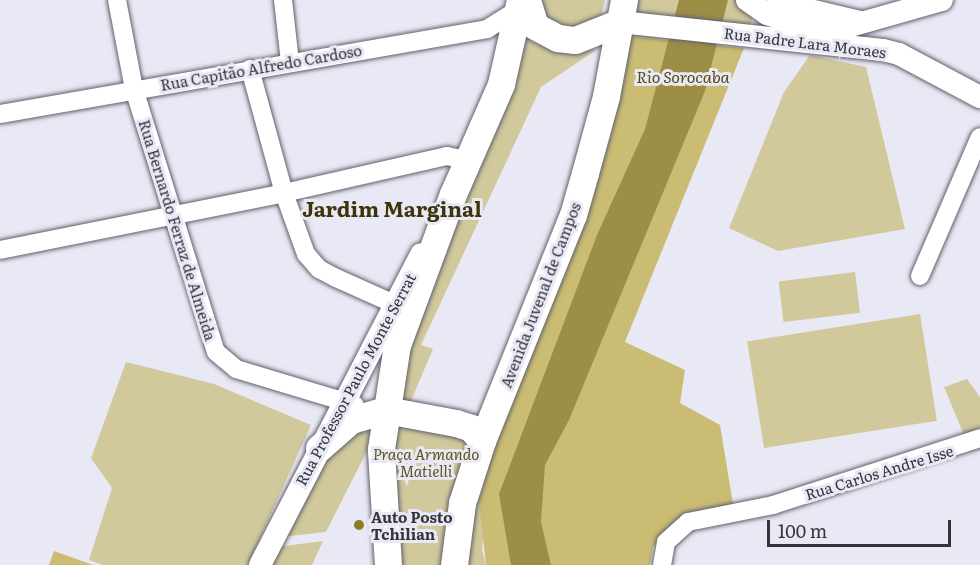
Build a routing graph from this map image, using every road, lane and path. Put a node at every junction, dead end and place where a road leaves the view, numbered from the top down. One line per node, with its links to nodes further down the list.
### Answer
1 (117, 0): 11 (street, Rua Bernardo Ferraz de Almeida)
2 (283, 0): 9 (street)
3 (942, 0): 7 (main road)
4 (761, 3): 7 (main road)
5 (520, 7): 6 (highway); 9 (street, Rua Capitão Alfredo Cardoso); 15 (highway)
6 (622, 11): 8 (main road, Rua Padre Lara Moraes); 25 (highway, Avenida Juvenal de Campos)
7 (896, 12): 8 (main road)
8 (899, 54): 12 (main road, Rua Padre Lara Moraes)
9 (290, 62): 10 (street, Rua Capitão Alfredo Cardoso)
10 (250, 69): 11 (street, Rua Capitão Alfredo Cardoso); 16 (street)
11 (134, 89): 13 (street, Rua Capitão Alfredo Cardoso); 18 (street, Rua Bernardo Ferraz de Almeida)
12 (980, 97)
13 (0, 114)
14 (980, 137): 20 (street)
15 (470, 161): 16 (street); 17 (highway)
16 (284, 194): 18 (street); 21 (street)
17 (453, 194): 21 (main road, Rua Professor Paulo Monte Serrat); 23 (highway)
18 (176, 216): 19 (street); 22 (street, Rua Bernardo Ferraz de Almeida)
19 (0, 250)
20 (920, 276)
21 (394, 304): 22 (main road, Rua Professor Paulo Monte Serrat)
22 (344, 402): 23 (street, Rua Bernardo Ferraz de Almeida); 26 (main road, Rua Professor Paulo Monte Serrat)
23 (386, 410): 25 (highway); 26 (highway); 28 (highway)
24 (980, 438): 30 (street, Rua Carlos Andre Isse)
25 (482, 441): 29 (highway, Avenida Juvenal de Campos)
26 (319, 448): 27 (main road, Rua Professor Paulo Monte Serrat)
27 (260, 565)
28 (388, 565)
29 (454, 565)
30 (662, 565)

